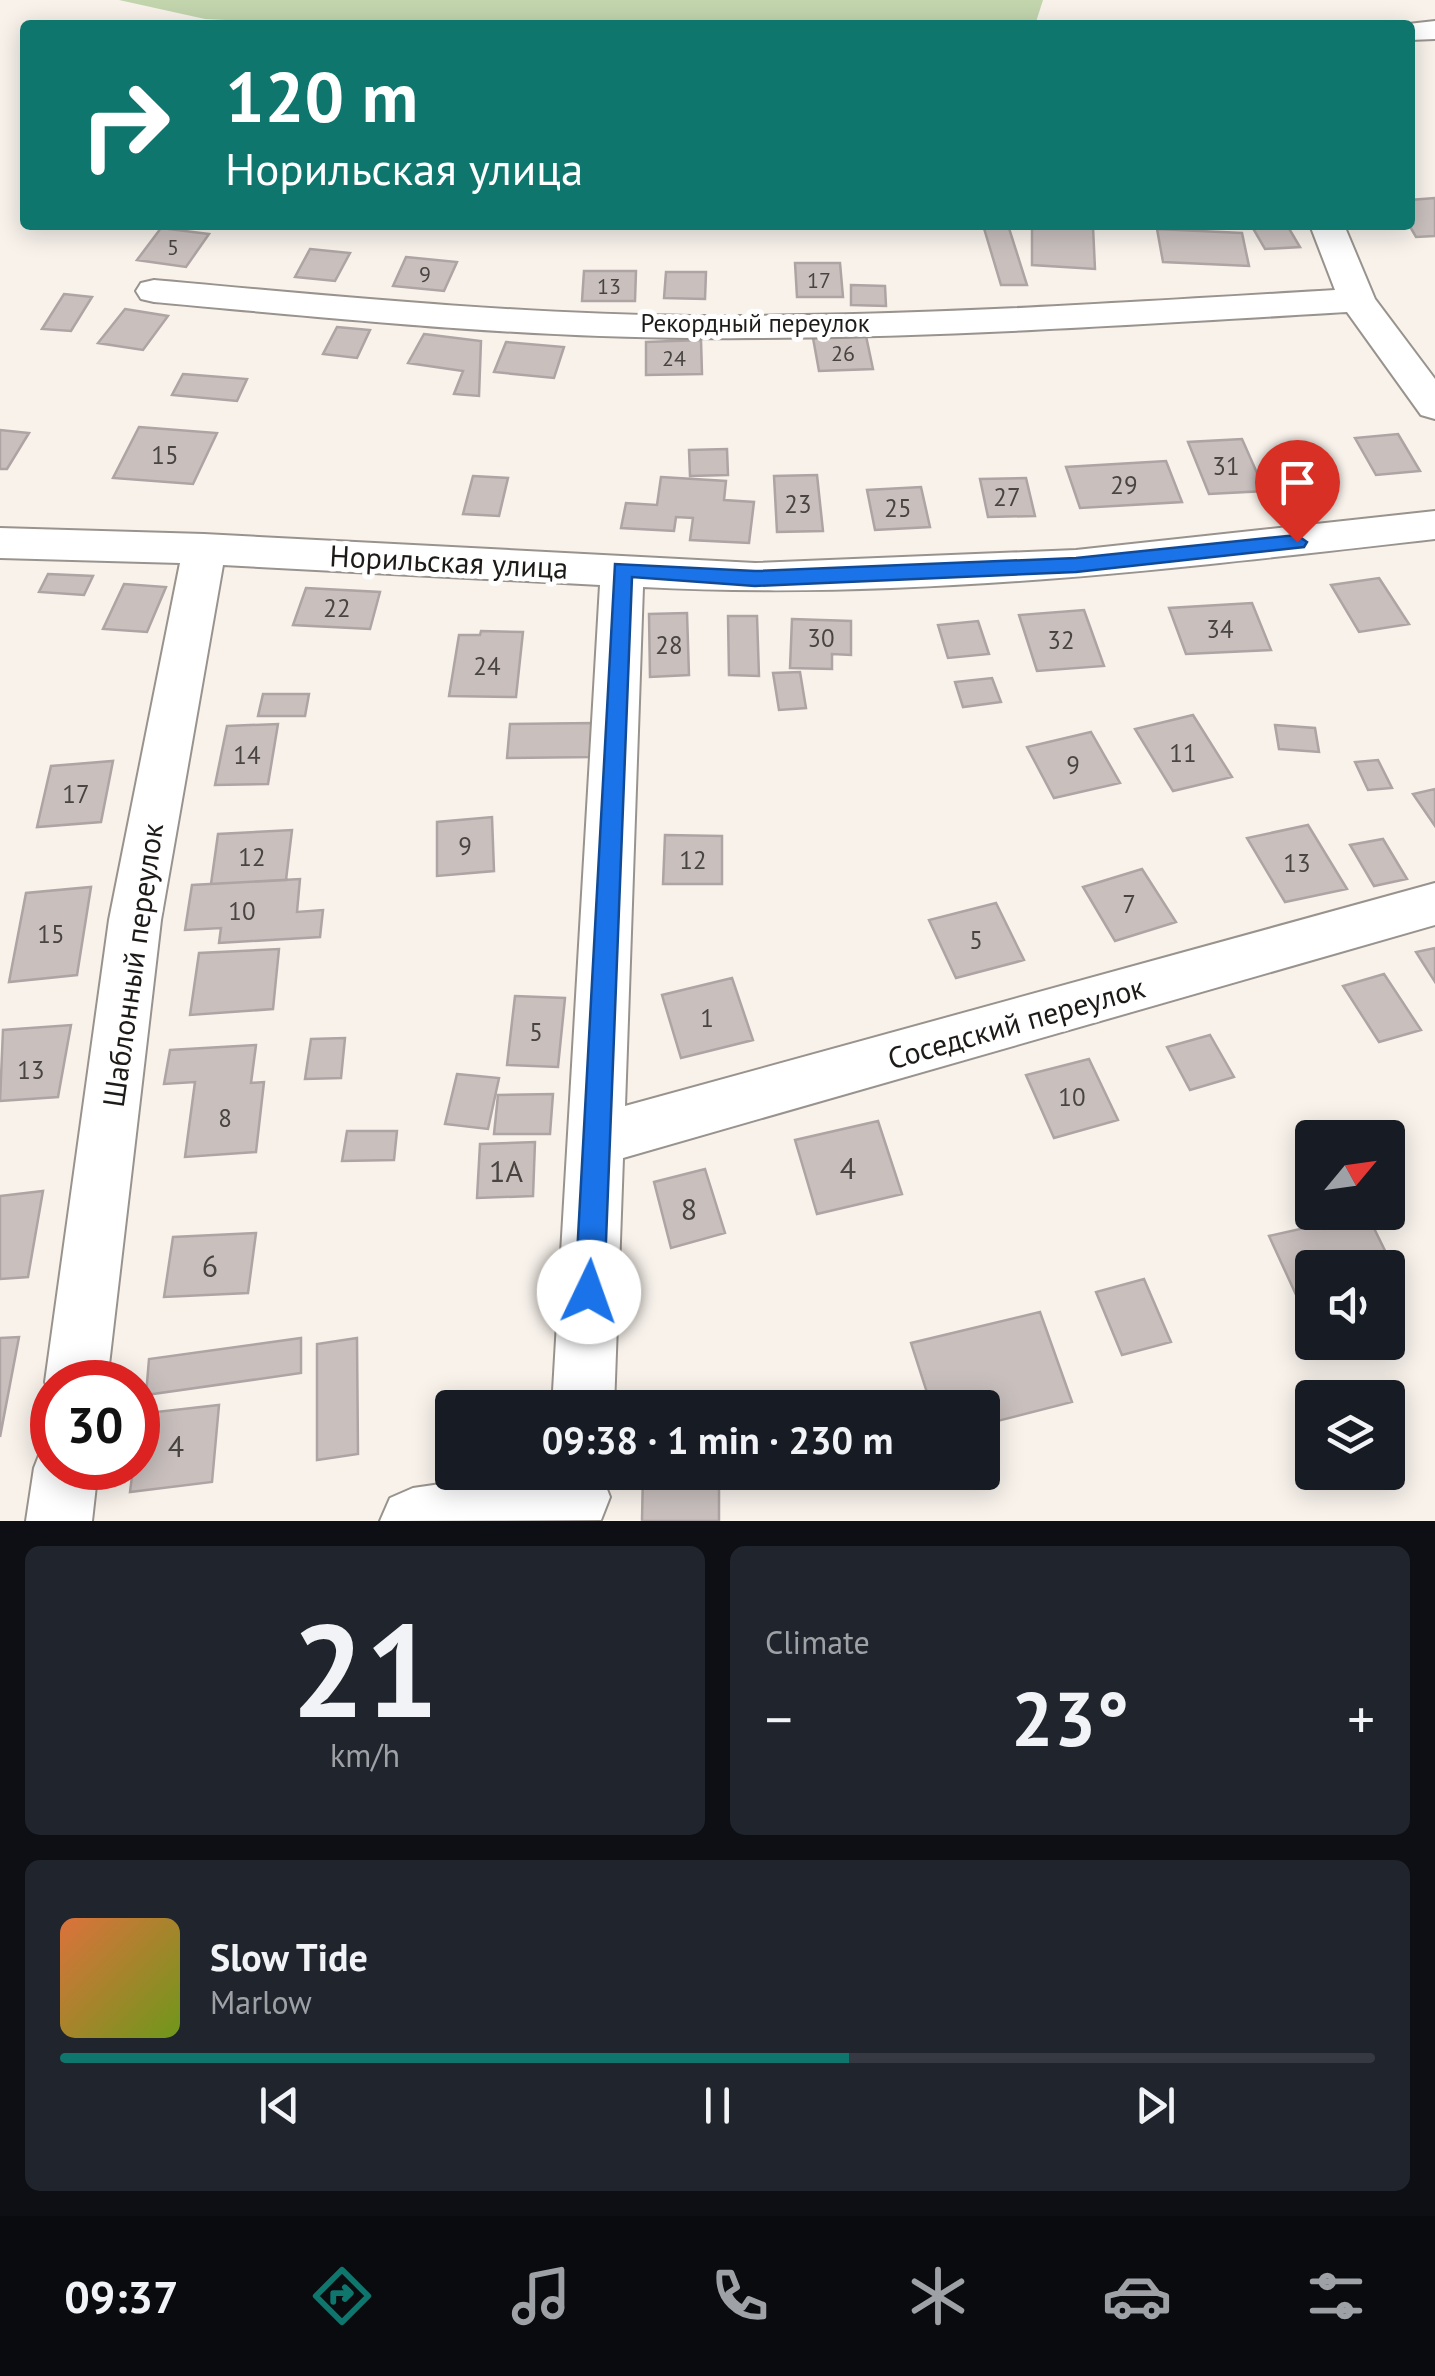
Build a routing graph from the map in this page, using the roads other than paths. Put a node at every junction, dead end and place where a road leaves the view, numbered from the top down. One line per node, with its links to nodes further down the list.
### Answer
1 (1330, 230): 3 (street)
2 (154, 291): 3 (street, Рекордный переулок)
3 (1357, 300): 4 (street)
4 (1435, 406)
5 (1435, 525): 8 (street, Норильская улица)
6 (0, 543): 7 (street, Норильская улица)
7 (204, 549): 8 (street, Норильская улица); 11 (street, Шаблонный переулок)
8 (622, 569): 10 (street)
9 (1435, 904): 10 (street, Соседский переулок)
10 (598, 1139): 12 (street)
11 (79, 1360)
12 (584, 1390)
13 (63, 1490): 15 (street)
14 (578, 1497): 16 (street)
15 (59, 1521)
16 (413, 1521)

